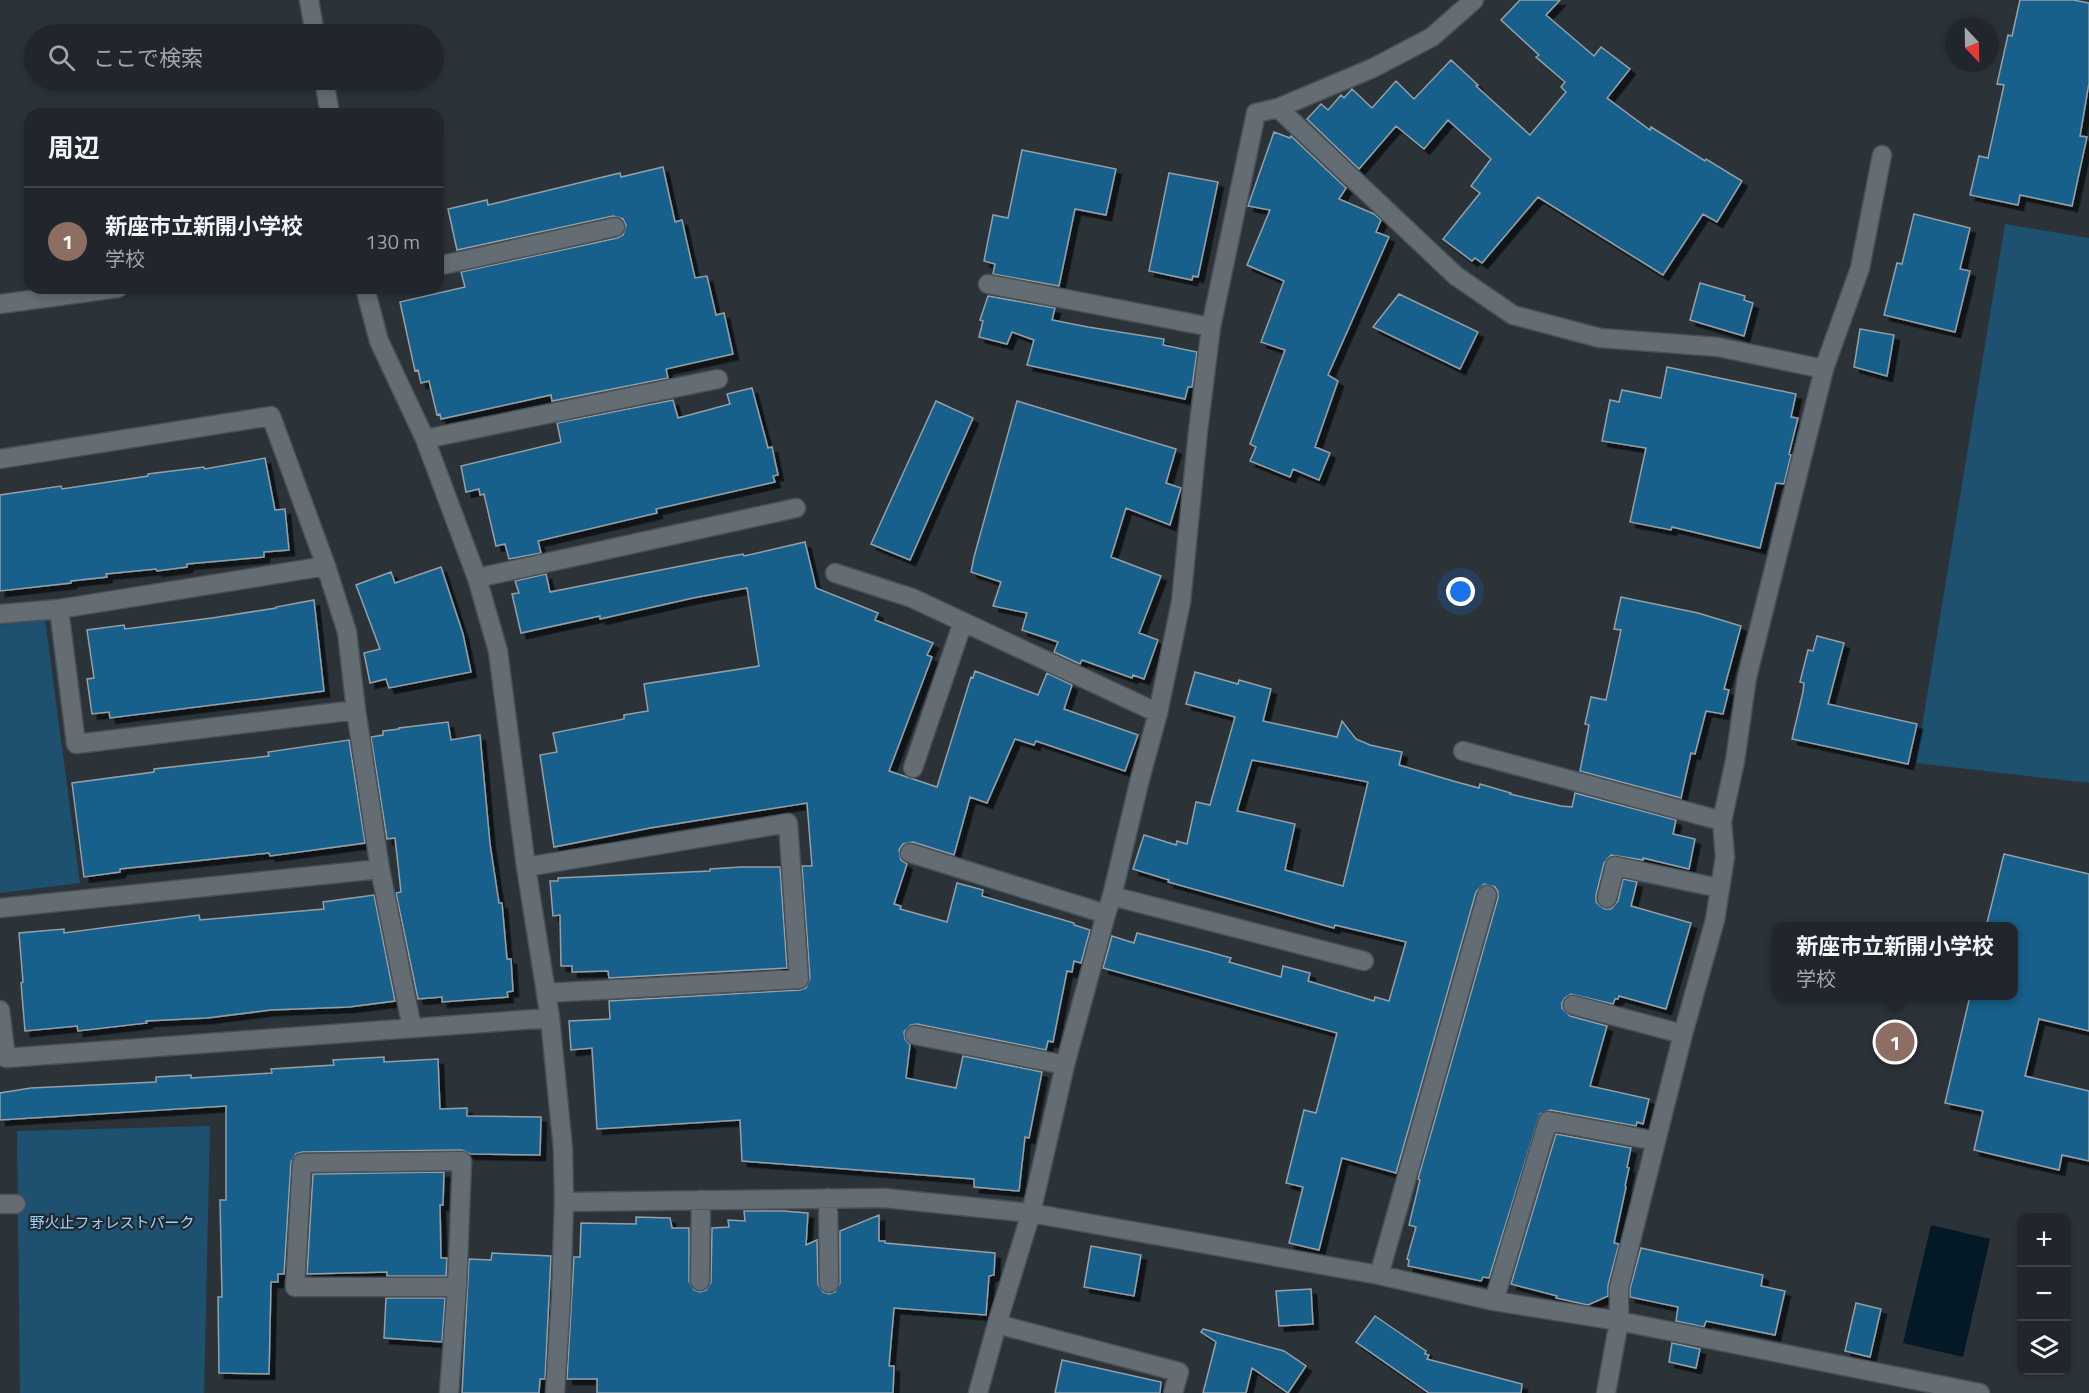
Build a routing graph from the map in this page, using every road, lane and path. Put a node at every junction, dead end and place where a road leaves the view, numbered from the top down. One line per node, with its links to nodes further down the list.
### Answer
1 (309, 0): 3 (street)
2 (1474, 0): 6 (street)
3 (313, 24)
4 (326, 90): 5 (street)
5 (329, 108)
6 (1278, 108): 14 (street); 15 (street)
7 (1882, 155): 15 (street)
8 (615, 227): 9 (street)
9 (444, 265)
10 (988, 284): 14 (street)
11 (64, 294): 13 (street)
12 (367, 294): 17 (street)
13 (0, 301)
14 (1211, 327): 27 (street)
15 (1824, 369): 30 (street)
16 (718, 379): 17 (street)
17 (425, 439): 22 (street)
18 (0, 459): 20 (street)
19 (796, 507): 22 (street)
20 (326, 566): 23 (street); 26 (street)
21 (836, 573): 25 (street)
22 (477, 578): 32 (street)
23 (59, 609): 24 (street); 26 (street)
24 (0, 614)
25 (963, 622): 27 (street); 29 (street)
26 (356, 710): 33 (street)
27 (1158, 713): 36 (street)
28 (1463, 751): 30 (street)
29 (913, 768)
30 (1722, 821): 34 (street)
31 (910, 853): 39 (street)
32 (526, 867): 41 (street); 41 (street)
33 (380, 869): 38 (street); 45 (street)
34 (1719, 888): 37 (street); 46 (street)
35 (1487, 895): 54 (street)
36 (1112, 896): 39 (street); 40 (street)
37 (1607, 898)
38 (0, 908)
39 (1106, 914): 48 (street)
40 (1364, 961)
41 (546, 993): 44 (street)
42 (1573, 1005): 46 (street)
43 (0, 1010): 45 (street)
44 (550, 1018): 45 (street); 52 (street)
45 (412, 1028)
46 (1683, 1034): 49 (street)
47 (915, 1035): 48 (street)
48 (1065, 1065): 53 (street)
49 (1656, 1141): 58 (street); 59 (street)
50 (828, 1198): 51 (street); 53 (street); 56 (street)
51 (701, 1200): 52 (street); 55 (street)
52 (564, 1202): 63 (street)
53 (1031, 1213): 54 (street); 60 (street)
54 (1380, 1275): 58 (street)
55 (700, 1281)
56 (829, 1283)
57 (457, 1287): 57 (street); 62 (street)
58 (1494, 1301): 59 (street)
59 (1619, 1321): 61 (street); 66 (street)
60 (997, 1324): 64 (street); 65 (street)
61 (1901, 1385): 67 (street)
62 (449, 1393)
63 (555, 1393)
64 (978, 1393)
65 (1173, 1393)
66 (1606, 1393)
67 (1980, 1393)

